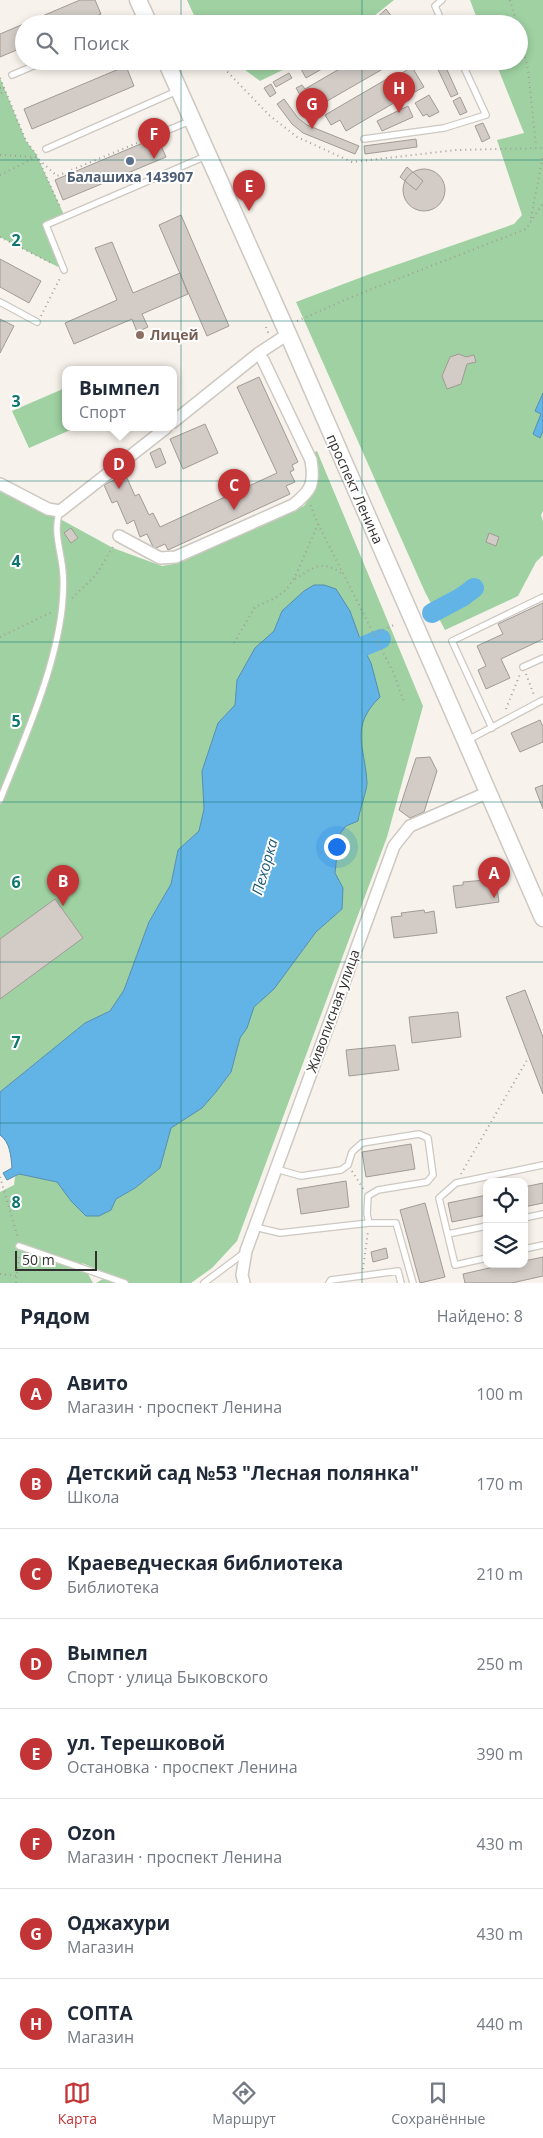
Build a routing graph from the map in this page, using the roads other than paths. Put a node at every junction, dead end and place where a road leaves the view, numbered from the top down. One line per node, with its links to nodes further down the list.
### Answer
1 (138, 0): 3 (main road)
2 (442, 0): 4 (lane)
3 (141, 15)
4 (439, 15)
5 (24, 70): 8 (lane)
6 (170, 70): 9 (main road, проспект Ленина)
7 (464, 70): 11 (lane)
8 (12, 75)
9 (179, 90): 10 (main road, проспект Ленина); 13 (lane)
10 (192, 120): 12 (lane); 14 (main road, проспект Ленина)
11 (364, 139)
12 (144, 140)
13 (46, 149)
14 (208, 156): 15 (lane); 18 (main road, проспект Ленина)
15 (64, 270)
16 (0, 302): 17 (lane)
17 (38, 322)
18 (288, 334): 20 (street); 30 (main road, проспект Ленина)
19 (263, 360): 24 (street)
20 (177, 419)
21 (162, 431): 23 (street)
22 (0, 484): 23 (street)
23 (60, 511): 32 (lane)
24 (119, 536)
25 (543, 597): 29 (lane)
26 (543, 658): 27 (lane)
27 (523, 667)
28 (540, 701): 29 (lane)
29 (492, 728): 30 (lane)
30 (466, 742): 31 (main road, проспект Ленина)
31 (489, 792): 33 (main road, проспект Ленина); 35 (street, Живописная улица)
32 (0, 800)
33 (541, 909)
34 (543, 1165): 41 (lane)
35 (276, 1169): 38 (lane); 39 (street, Живописная улица)
36 (543, 1214): 37 (lane)
37 (528, 1217)
38 (369, 1223): 39 (lane); 52 (lane)
39 (255, 1227): 45 (street, Живописная улица)
40 (483, 1227): 41 (lane)
41 (448, 1234): 46 (lane)
42 (543, 1245): 44 (lane)
43 (20, 1246): 47 (lane)
44 (528, 1248)
45 (246, 1252): 48 (lane); 49 (street, Живописная улица)
46 (483, 1259)
47 (125, 1283)
48 (204, 1283)
49 (244, 1283)
50 (329, 1283): 51 (lane)
51 (401, 1283)
52 (413, 1283)

